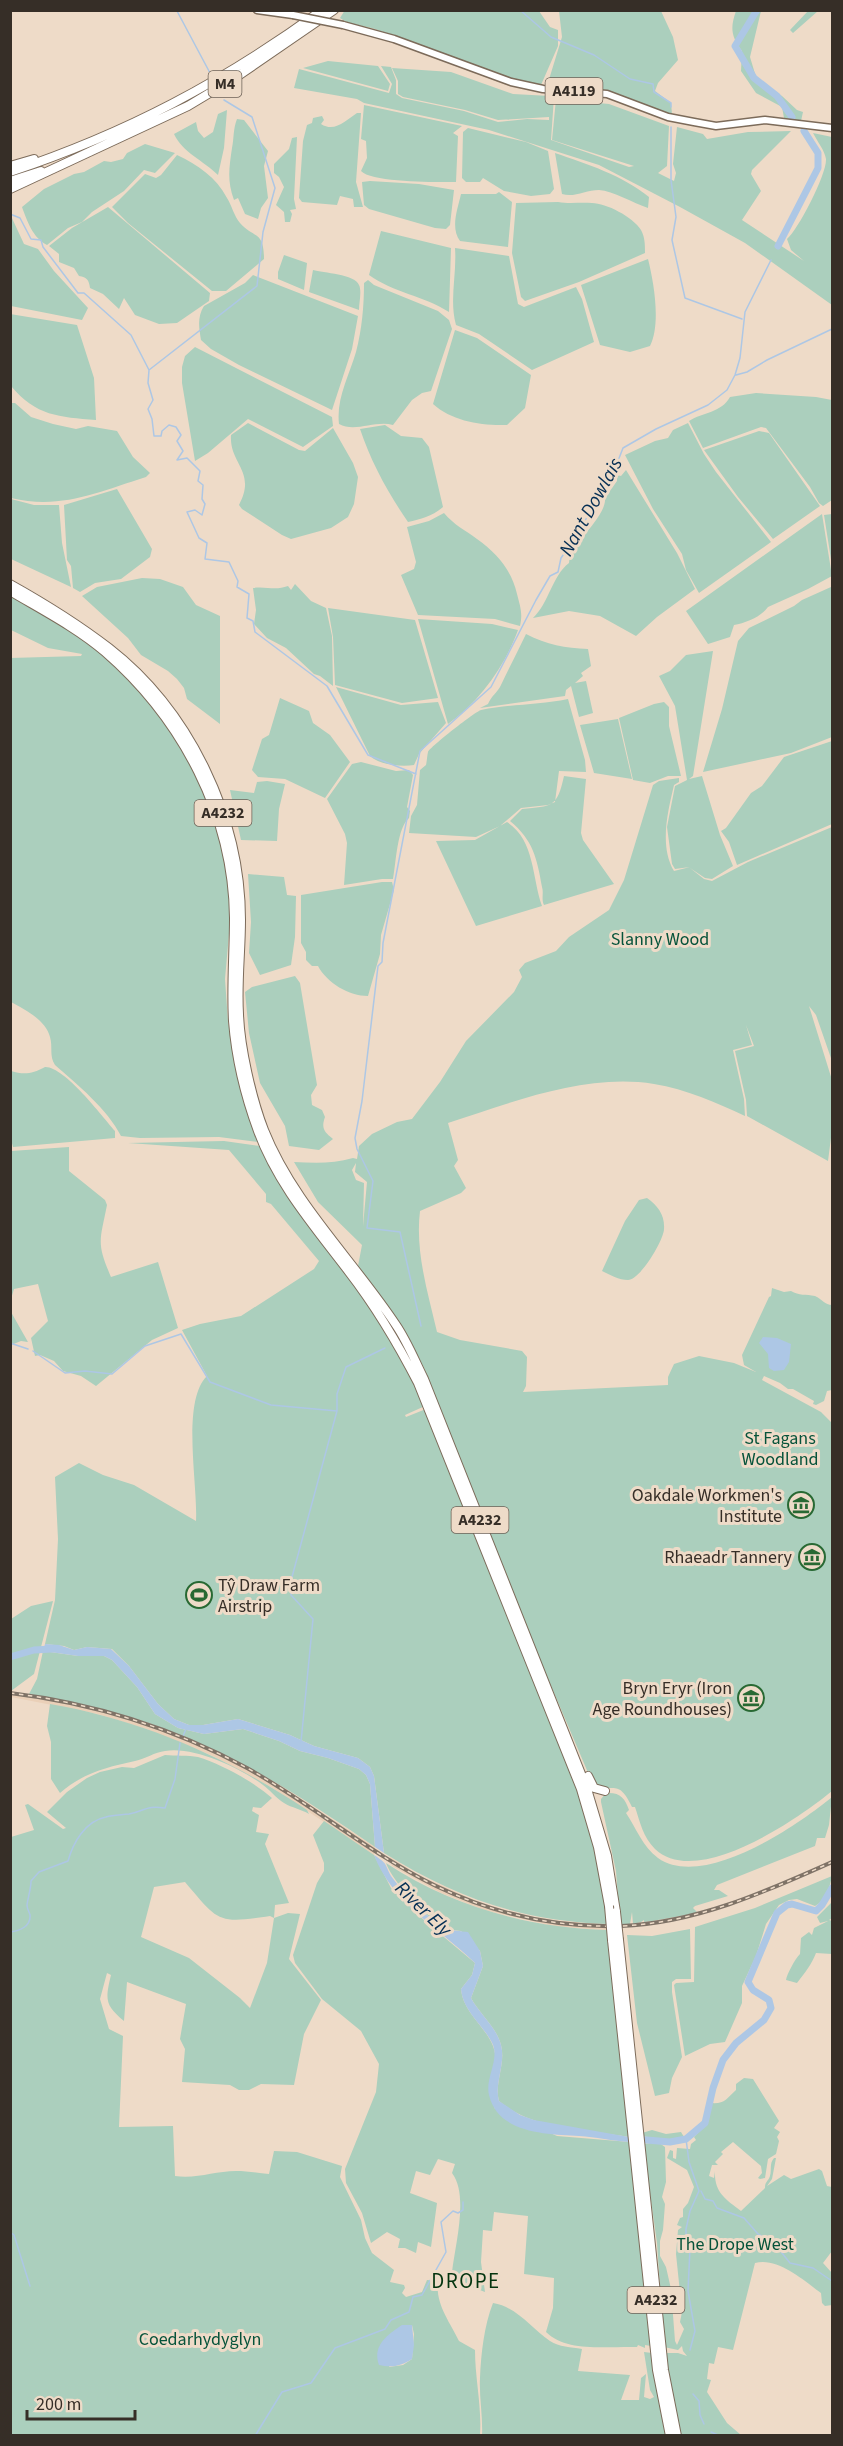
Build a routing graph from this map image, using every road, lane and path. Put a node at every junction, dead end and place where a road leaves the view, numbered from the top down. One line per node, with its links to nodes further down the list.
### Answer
1 (257, 10): 4 (main road, A4119, bridge)
2 (322, 10): 5 (highway, M4)
3 (334, 10): 5 (highway, M4)
4 (832, 128)
5 (107, 141): 6 (highway); 7 (highway, M4); 8 (highway, M4); 9 (highway)
6 (10, 166)
7 (10, 172)
8 (10, 181)
9 (10, 189)
10 (10, 584): 12 (highway, A4232)
11 (10, 591): 12 (highway, A4232)
12 (261, 1130): 13 (highway, A4232)
13 (274, 1160): 14 (highway, A4232); 16 (highway, A4232, bridge)
14 (539, 1666): 15 (highway, A4232); 15 (highway)
15 (613, 1889): 16 (highway, A4232, bridge)
16 (615, 1940): 17 (highway, A4232)
17 (639, 2164): 18 (highway, A4232); 19 (highway, A4232)
18 (670, 2436)
19 (677, 2436)

